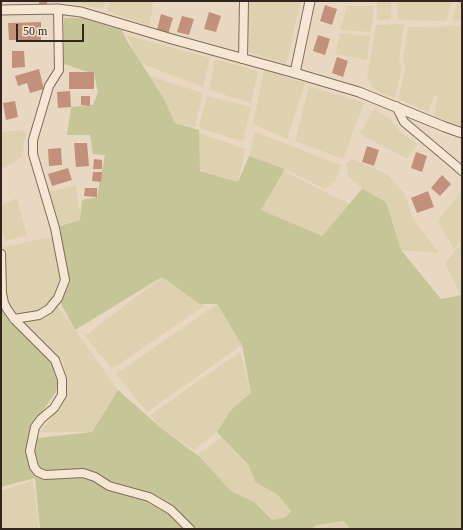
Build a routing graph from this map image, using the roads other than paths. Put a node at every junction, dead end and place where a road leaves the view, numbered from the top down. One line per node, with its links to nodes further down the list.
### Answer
1 (244, 1): 5 (street)
2 (310, 1): 6 (street)
3 (58, 9): 4 (street); 5 (street); 11 (street)
4 (1, 10)
5 (243, 59): 6 (street)
6 (295, 73): 7 (street)
7 (396, 106): 8 (street); 9 (street)
8 (462, 133)
9 (462, 171)
10 (1, 254): 11 (street)
11 (14, 319): 12 (street)
12 (190, 529)

